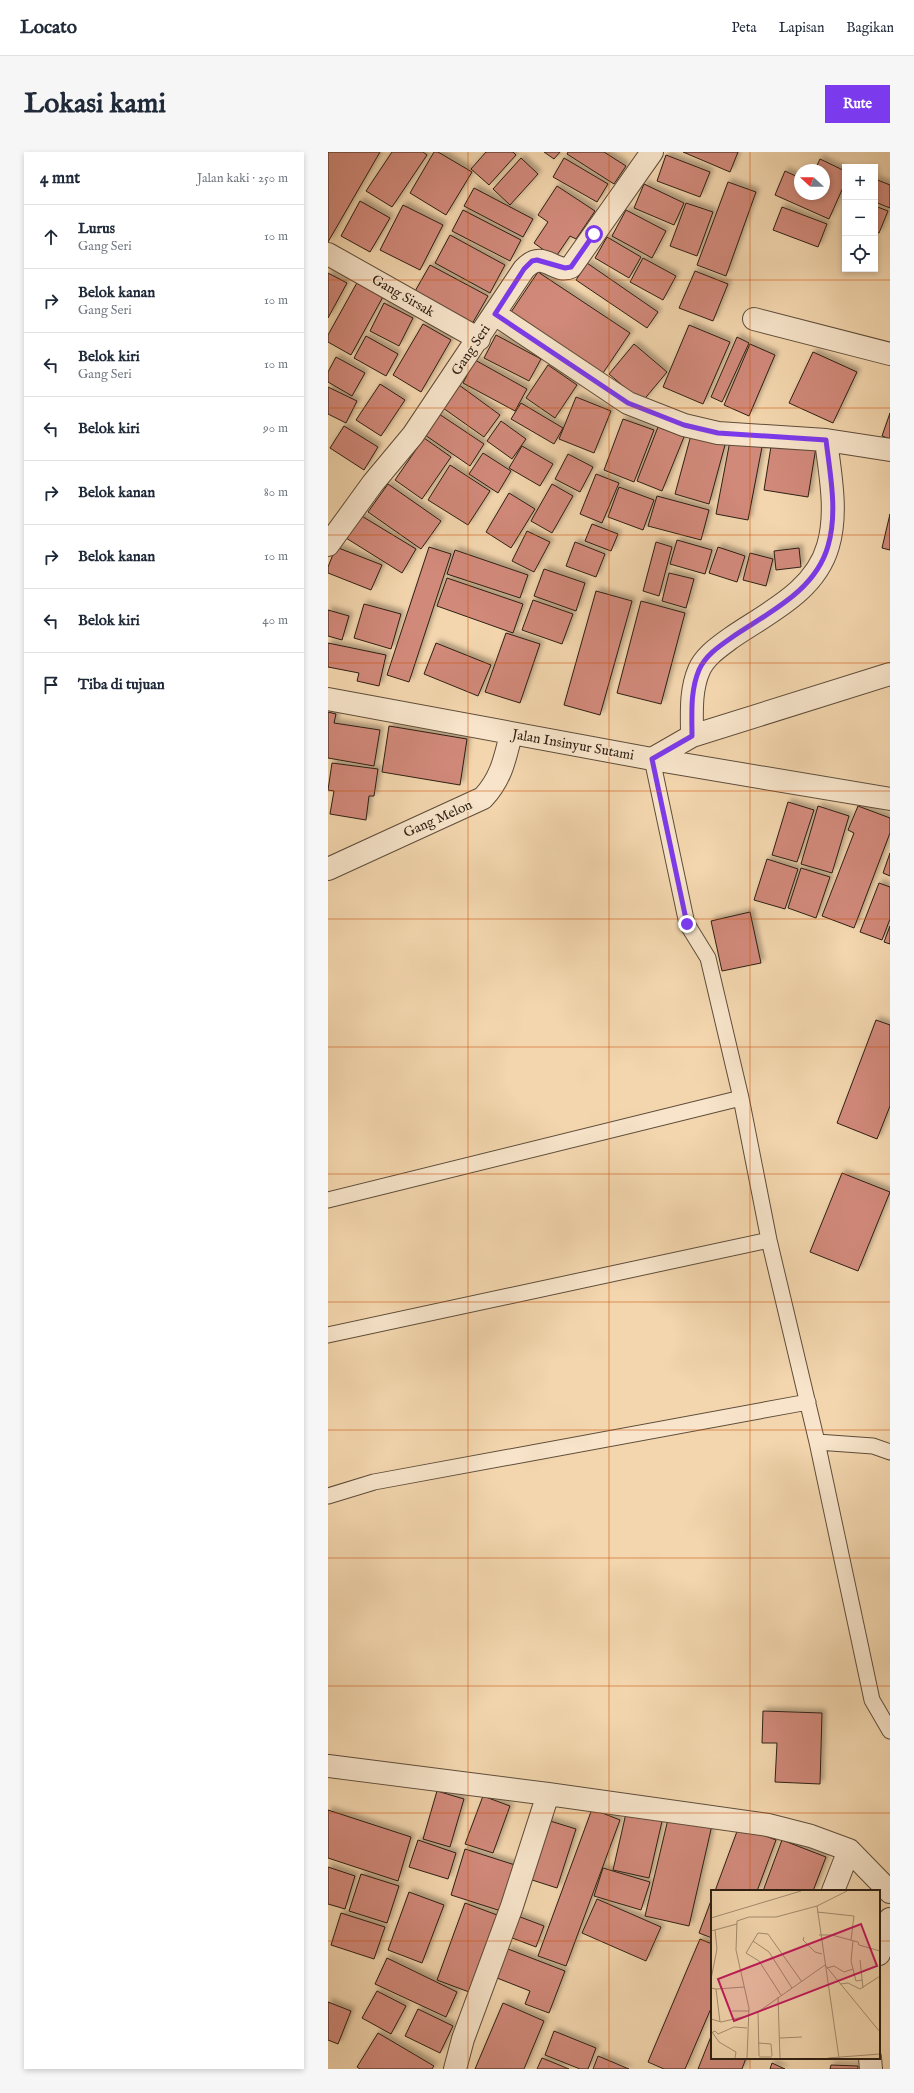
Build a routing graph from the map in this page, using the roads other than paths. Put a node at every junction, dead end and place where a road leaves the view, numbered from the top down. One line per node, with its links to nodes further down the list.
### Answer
1 (652, 152): 3 (street, Gang Seri)
2 (328, 254): 5 (street, Gang Sirsak)
3 (495, 314): 5 (street, Gang Seri); 7 (street)
4 (754, 319): 6 (street)
5 (479, 339): 9 (street, Gang Seri)
6 (890, 354)
7 (826, 440): 8 (street); 13 (street)
8 (890, 450)
9 (328, 545)
10 (890, 674): 13 (street)
11 (328, 699): 12 (street, Jalan Insinyur Sutami)
12 (511, 734): 14 (street, Jalan Insinyur Sutami); 16 (street, Gang Melon)
13 (692, 736): 14 (street)
14 (652, 759): 15 (street, Jalan Insinyur Sutami); 17 (lane)
15 (890, 799)
16 (328, 869)
17 (740, 1098): 18 (lane); 19 (lane)
18 (328, 1200)
19 (769, 1240): 20 (lane); 21 (lane)
20 (328, 1335)
21 (808, 1402): 22 (lane); 24 (lane)
22 (817, 1442): 23 (lane); 25 (lane)
23 (890, 1452)
24 (328, 1496)
25 (890, 1731)
26 (328, 1766): 27 (street)
27 (548, 1794): 28 (street); 34 (street)
28 (849, 1850): 29 (street); 30 (street)
29 (833, 1890)
30 (890, 1892)
31 (890, 1919): 32 (street)
32 (880, 1951)
33 (870, 2059): 35 (street)
34 (455, 2069)
35 (871, 2069)

